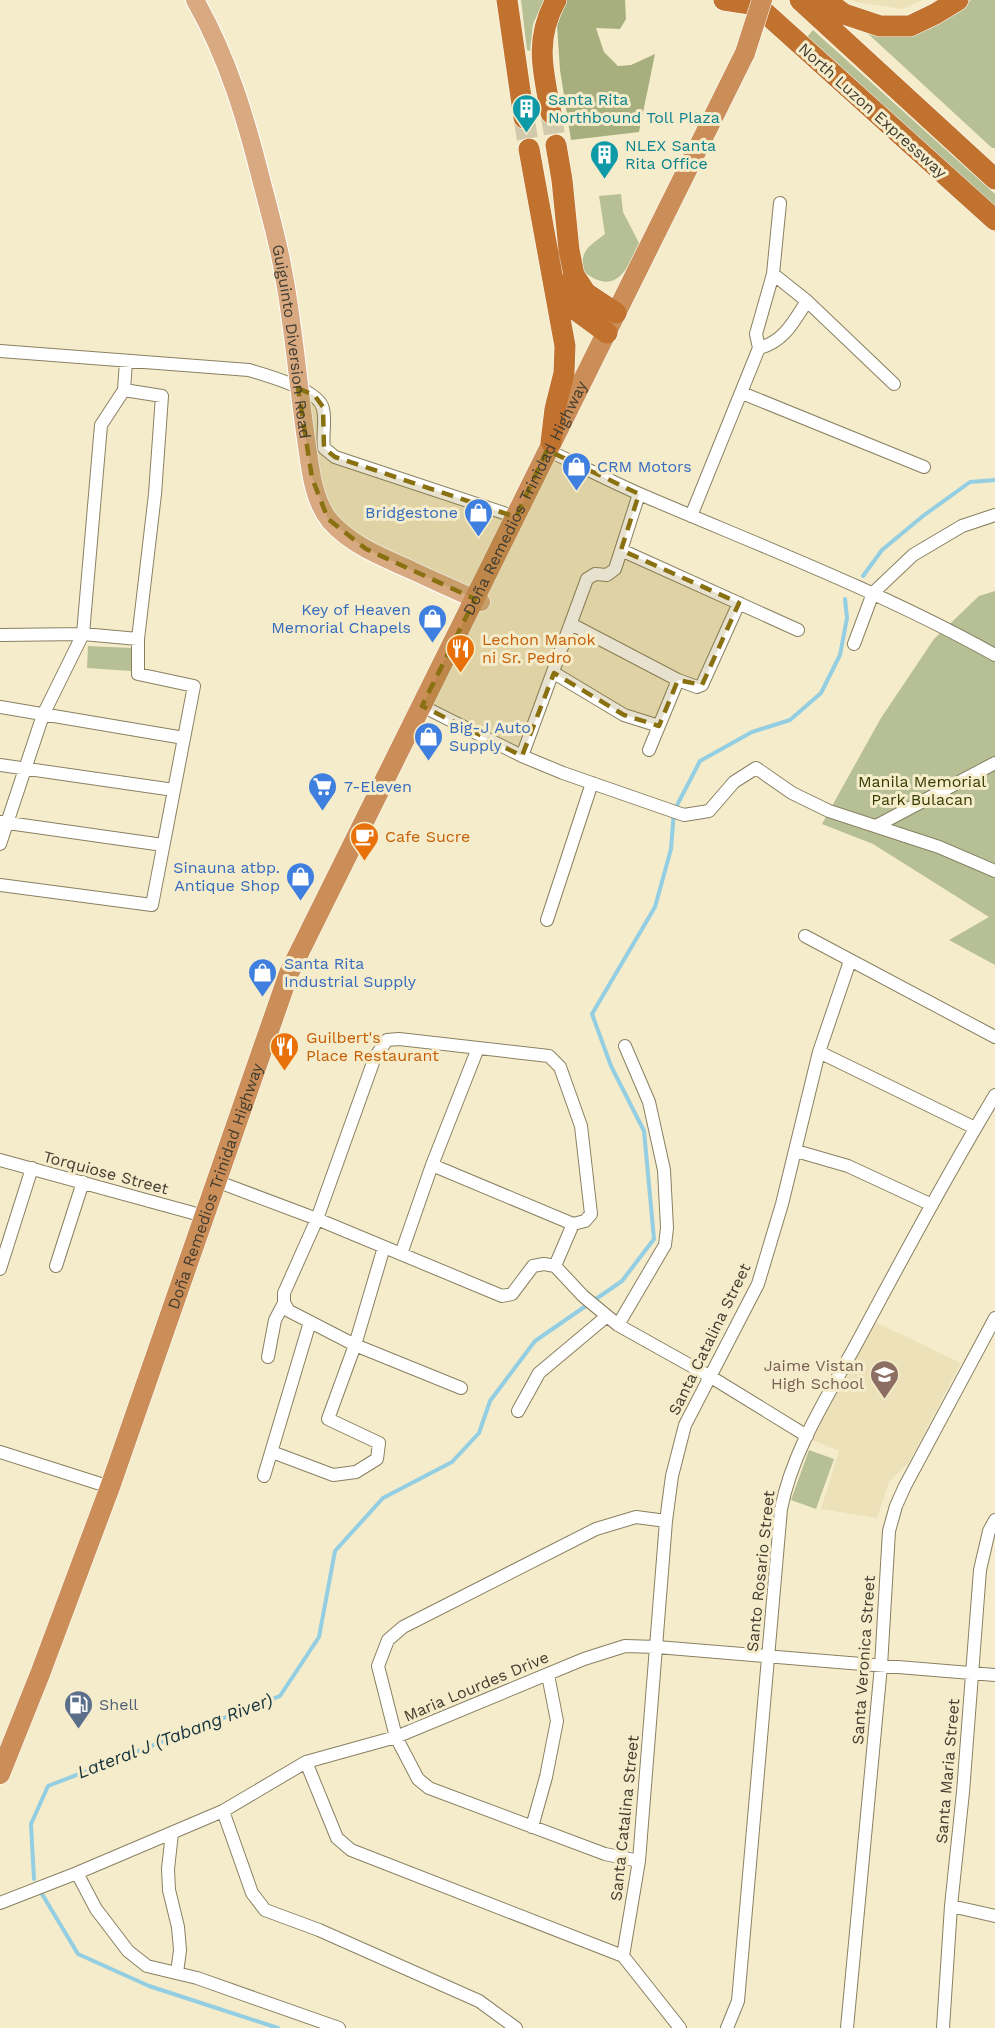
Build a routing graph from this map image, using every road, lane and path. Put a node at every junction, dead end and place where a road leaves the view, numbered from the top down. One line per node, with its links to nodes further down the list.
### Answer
1 (195, 0): 25 (main road, Guiguinto Diversion Road)
2 (507, 0): 10 (highway)
3 (556, 0): 9 (highway)
4 (724, 0): 8 (highway)
5 (800, 0): 13 (highway, North Luzon Expressway)
6 (825, 0): 7 (highway)
7 (958, 0)
8 (756, 2): 15 (highway, North Luzon Expressway); 19 (highway, Doña Remedios Trinidad Highway, bridge)
9 (551, 113)
10 (524, 118)
11 (556, 145): 19 (highway)
12 (529, 149): 17 (highway)
13 (995, 179)
14 (780, 203): 16 (street)
15 (995, 220)
16 (773, 274): 18 (street); 21 (street)
17 (554, 278): 20 (highway); 28 (highway)
18 (807, 301): 21 (street); 24 (street)
19 (616, 313): 20 (highway, Doña Remedios Trinidad Highway)
20 (606, 333): 28 (highway, Doña Remedios Trinidad Highway)
21 (759, 348): 27 (street)
22 (0, 351): 23 (street)
23 (126, 361): 25 (street); 26 (street)
24 (894, 384)
25 (298, 388): 33 (street); 36 (main road, Guiguinto Diversion Road)
26 (124, 390): 40 (street); 42 (street)
27 (742, 393): 29 (street); 32 (street)
28 (549, 446): 30 (street); 33 (highway, Doña Remedios Trinidad Highway)
29 (924, 467)
30 (639, 494): 32 (street); 34 (street)
31 (995, 515): 35 (street)
32 (691, 516): 35 (street)
33 (516, 517): 47 (highway, Doña Remedios Trinidad Highway)
34 (621, 550): 37 (street); 38 (street)
35 (873, 593): 43 (street); 44 (street)
36 (482, 602)
37 (739, 603): 39 (street); 46 (street)
38 (571, 624): 45 (street); 46 (street)
39 (798, 630)
40 (83, 634): 41 (street); 42 (street); 49 (street)
41 (0, 635)
42 (138, 639): 51 (street)
43 (854, 644)
44 (995, 654)
45 (554, 673): 50 (street); 53 (street)
46 (678, 680): 50 (street)
47 (422, 706): 53 (street); 78 (highway, Doña Remedios Trinidad Highway)
48 (0, 707): 49 (street)
49 (43, 715): 51 (street); 56 (street)
50 (659, 726): 52 (street)
51 (184, 738): 58 (street)
52 (649, 750)
53 (522, 756): 57 (street)
54 (995, 763): 60 (street)
55 (0, 765): 56 (street)
56 (24, 769): 58 (street); 59 (street)
57 (592, 783): 60 (street); 65 (street)
58 (174, 790): 62 (street)
59 (3, 822): 61 (street); 62 (street)
60 (876, 826): 63 (street)
61 (0, 844)
62 (163, 845): 64 (street)
63 (995, 871)
64 (0, 885)
65 (546, 920)
66 (805, 936): 67 (street)
67 (850, 961): 68 (street); 71 (street, Santa Catalina Street)
68 (995, 1037)
69 (625, 1046): 93 (street)
70 (478, 1048): 76 (street); 82 (street); 83 (street)
71 (819, 1052): 73 (street); 74 (street, Santa Catalina Street)
72 (995, 1095): 73 (street, Santo Rosario Street)
73 (975, 1128): 80 (street, Santo Rosario Street)
74 (796, 1151): 80 (street); 96 (street, Santa Catalina Street)
75 (0, 1160): 77 (street, Torquiose Street)
76 (432, 1165): 83 (street); 85 (street)
77 (32, 1168): 79 (street, Torquiose Street); 88 (street)
78 (216, 1181): 81 (highway, Doña Remedios Trinidad Highway); 82 (street)
79 (83, 1182): 81 (street, Torquiose Street); 86 (street)
80 (932, 1205): 99 (street, Santo Rosario Street)
81 (204, 1216): 103 (highway, Doña Remedios Trinidad Highway)
82 (317, 1219): 84 (street); 89 (street)
83 (573, 1224): 87 (street)
84 (384, 1248): 85 (street); 94 (street)
85 (401, 1254): 87 (street)
86 (56, 1266)
87 (555, 1266): 90 (street)
88 (0, 1269)
89 (284, 1304): 92 (street); 95 (street)
90 (604, 1314): 93 (street); 98 (street)
91 (995, 1318): 108 (street, Santa Veronica Street)
92 (310, 1322): 94 (street); 101 (street)
93 (618, 1324): 96 (street)
94 (355, 1345): 97 (street); 101 (street)
95 (268, 1357)
96 (711, 1377): 99 (street); 105 (street, Santa Catalina Street)
97 (461, 1388)
98 (518, 1412)
99 (807, 1436): 107 (street, Santo Rosario Street)
100 (0, 1452): 103 (street)
101 (272, 1452): 102 (street)
102 (264, 1476)
103 (110, 1487): 114 (highway, Doña Remedios Trinidad Highway)
104 (995, 1520): 110 (street, Santa Maria Street)
105 (666, 1521): 106 (street, Santa Catalina Street); 112 (street)
106 (657, 1647): 107 (street, Maria Lourdes Drive); 109 (street, Maria Lourdes Drive); 118 (street, Santa Catalina Street)
107 (768, 1657): 108 (street, Maria Lourdes Drive); 128 (street, Santo Rosario Street)
108 (881, 1666): 110 (street, Maria Lourdes Drive); 129 (street, Santa Veronica Street)
109 (548, 1675): 112 (street, Maria Lourdes Drive); 116 (street)
110 (972, 1675): 111 (street, Maria Lourdes Drive); 121 (street, Santa Maria Street)
111 (995, 1676)
112 (396, 1737): 113 (street, Maria Lourdes Drive); 116 (street)
113 (306, 1762): 115 (street, Maria Lourdes Drive); 123 (street)
114 (0, 1774)
115 (224, 1810): 117 (street, Maria Lourdes Drive); 126 (street)
116 (532, 1827): 118 (street)
117 (172, 1833): 119 (street, Maria Lourdes Drive); 124 (street)
118 (639, 1861): 123 (street, Santa Catalina Street)
119 (77, 1873): 120 (street, Maria Lourdes Drive); 124 (street)
120 (0, 1903)
121 (951, 1906): 122 (street); 130 (street, Santa Maria Street)
122 (995, 1916)
123 (623, 1956): 127 (street)
124 (177, 1973): 125 (street)
125 (339, 2028)
126 (516, 2028)
127 (680, 2028)
128 (727, 2028)
129 (847, 2028)
130 (943, 2028)

